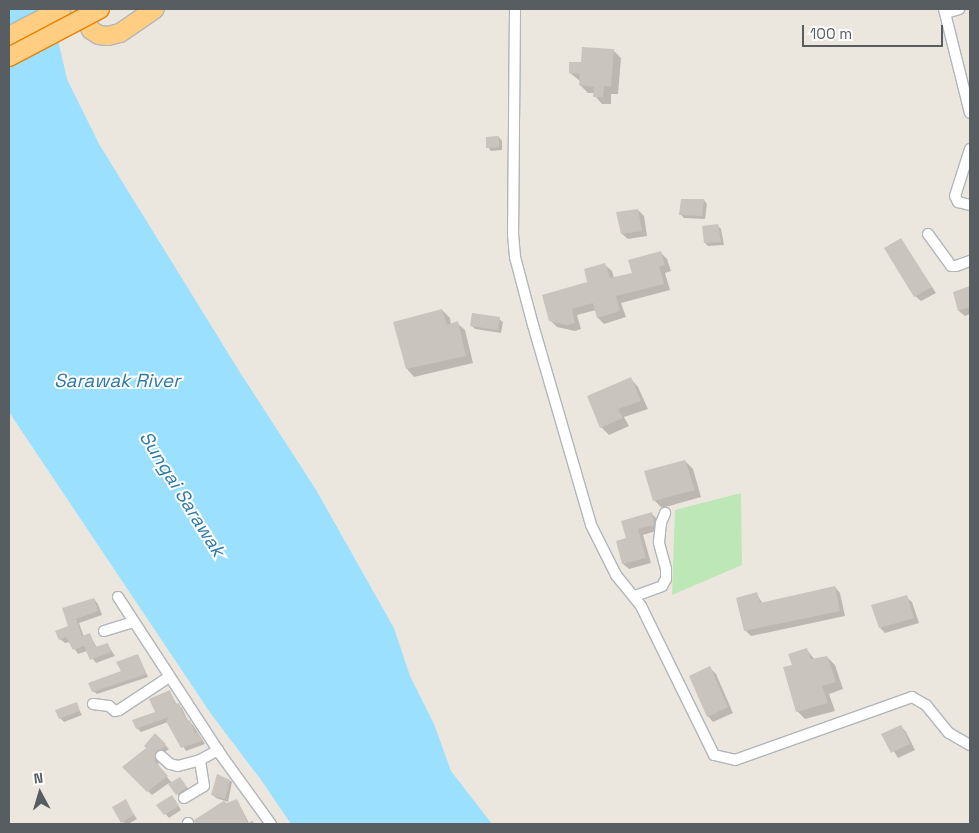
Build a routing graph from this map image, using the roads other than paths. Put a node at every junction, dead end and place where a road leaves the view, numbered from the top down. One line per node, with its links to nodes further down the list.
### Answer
1 (60, 9): 8 (highway)
2 (80, 9): 4 (highway)
3 (100, 9): 9 (highway, bridge)
4 (155, 9)
5 (514, 9): 16 (street)
6 (959, 9): 7 (street)
7 (945, 11): 10 (street)
8 (9, 36)
9 (9, 57)
10 (970, 113)
11 (970, 149): 12 (street)
12 (970, 205)
13 (928, 234): 14 (street)
14 (970, 261)
15 (665, 514): 16 (street)
16 (635, 596): 22 (street)
17 (118, 597): 18 (street)
18 (133, 622): 19 (street); 20 (street)
19 (104, 631)
20 (169, 676): 21 (street); 23 (street)
21 (93, 704)
22 (970, 745)
23 (218, 750): 25 (street); 27 (street)
24 (161, 756): 25 (street)
25 (200, 760): 26 (street)
26 (184, 798)
27 (271, 824)

